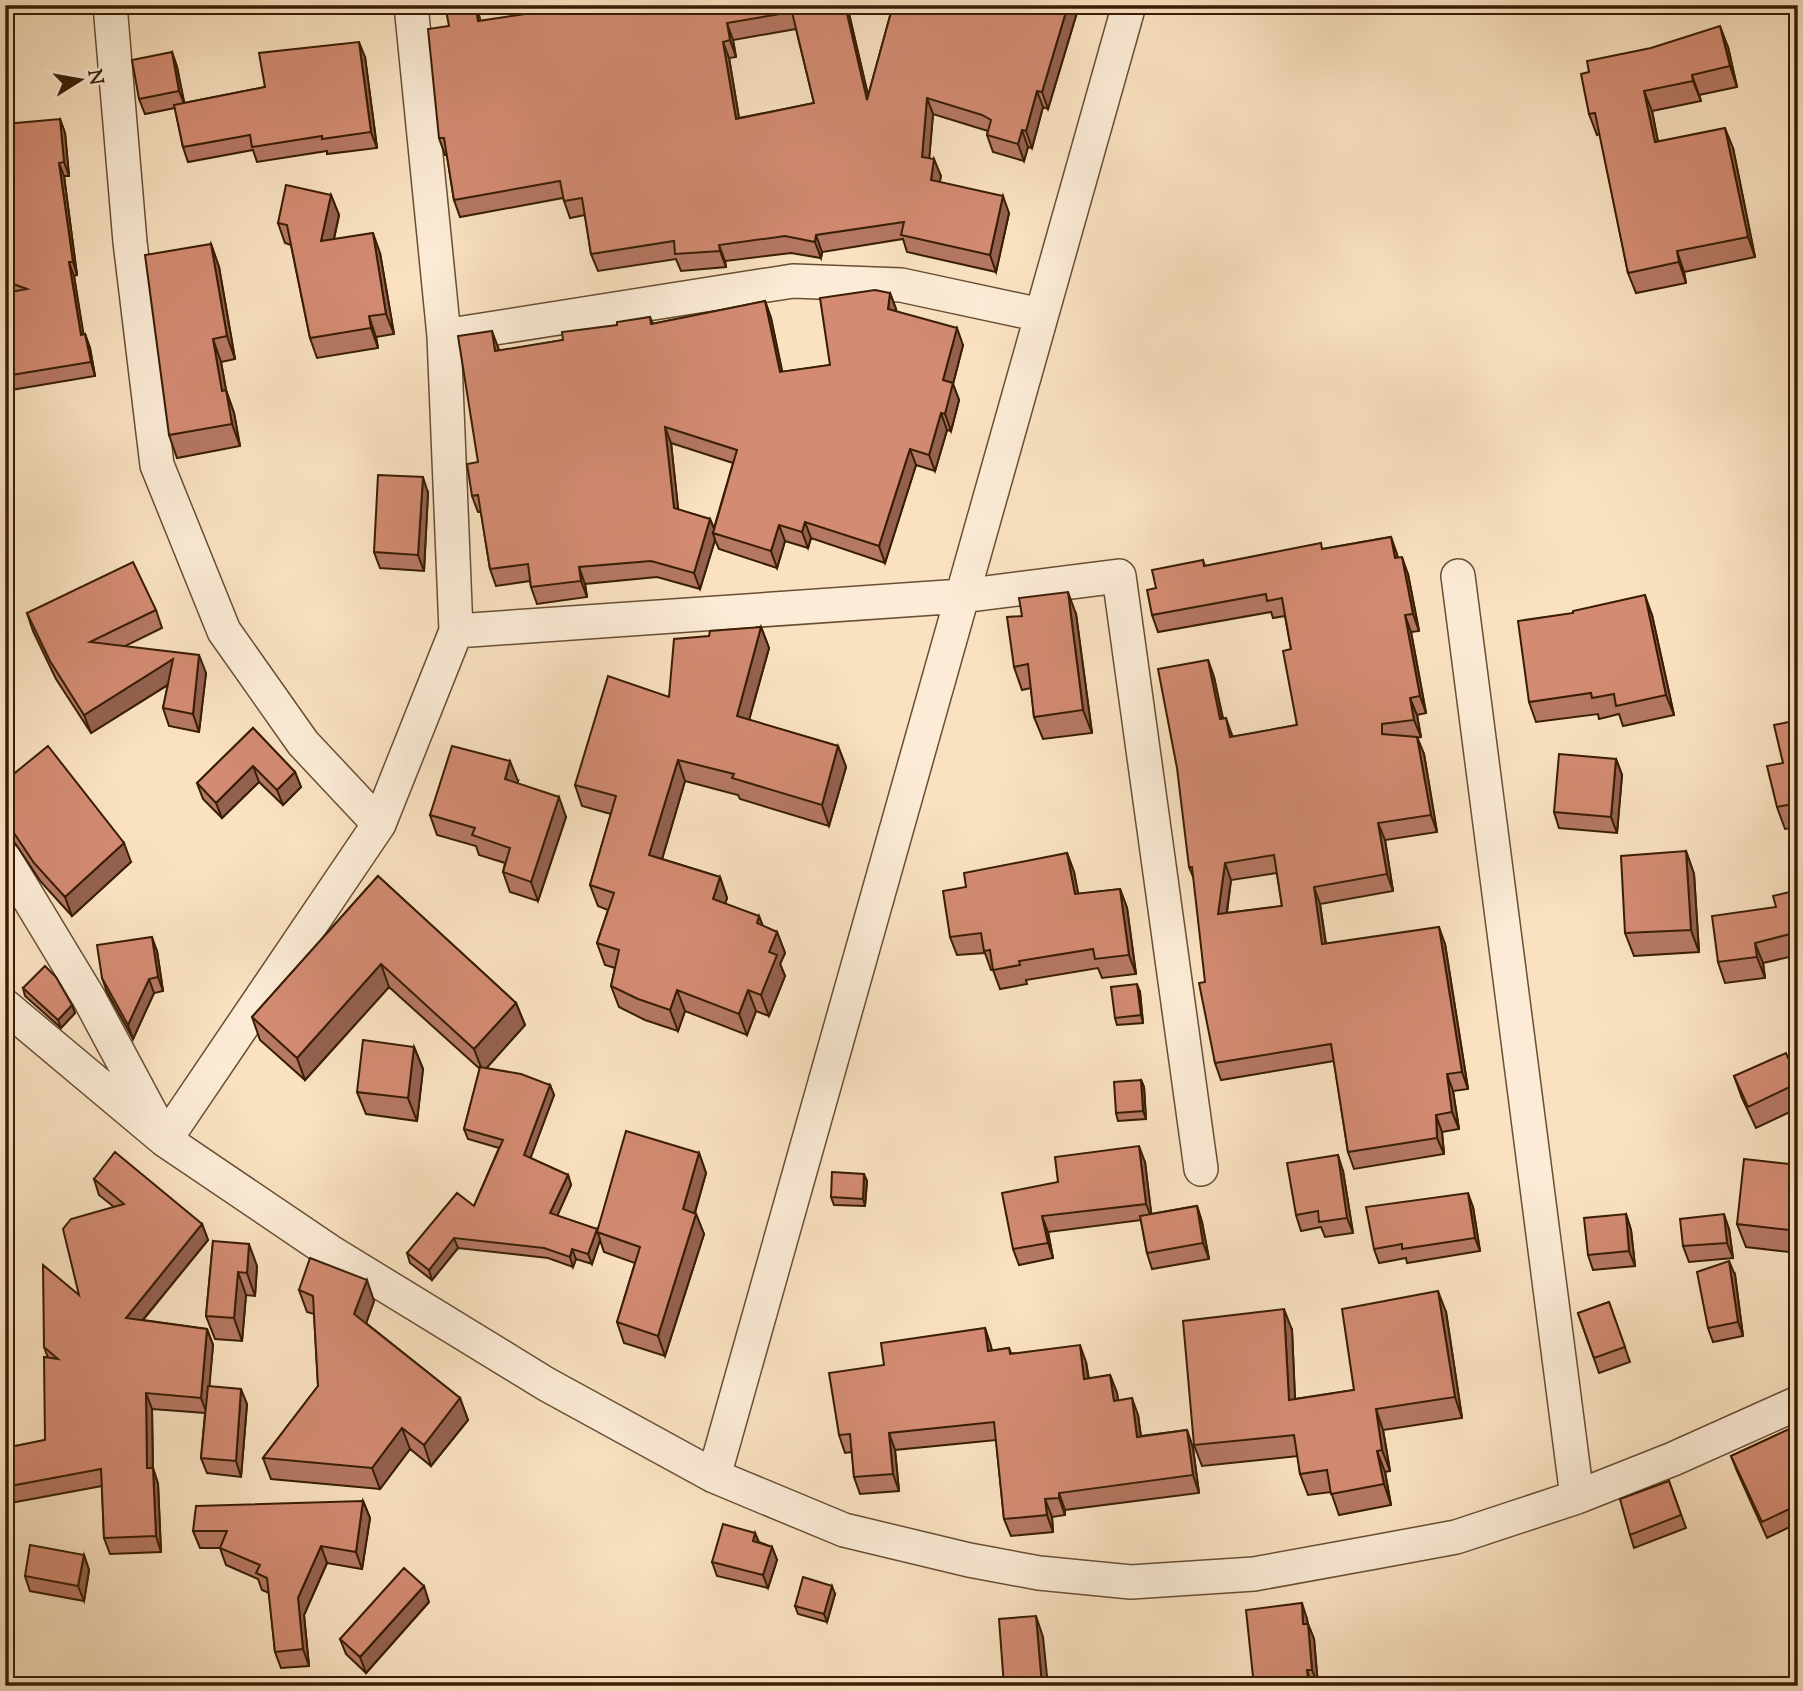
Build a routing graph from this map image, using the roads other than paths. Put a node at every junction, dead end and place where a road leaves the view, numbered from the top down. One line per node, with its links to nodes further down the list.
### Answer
1 (411, 5): 5 (street)
2 (1129, 5): 4 (street)
3 (114, 6): 9 (street)
4 (1041, 315): 5 (street); 7 (street)
5 (444, 336): 8 (street)
6 (1458, 576): 16 (street)
7 (962, 596): 8 (street); 13 (street); 15 (street)
8 (456, 631): 9 (street)
9 (379, 824): 12 (street)
10 (5, 859): 12 (street)
11 (5, 1006): 12 (street)
12 (165, 1140): 15 (street)
13 (1201, 1169)
14 (1798, 1403): 16 (street)
15 (714, 1476): 16 (street)
16 (1577, 1497)

